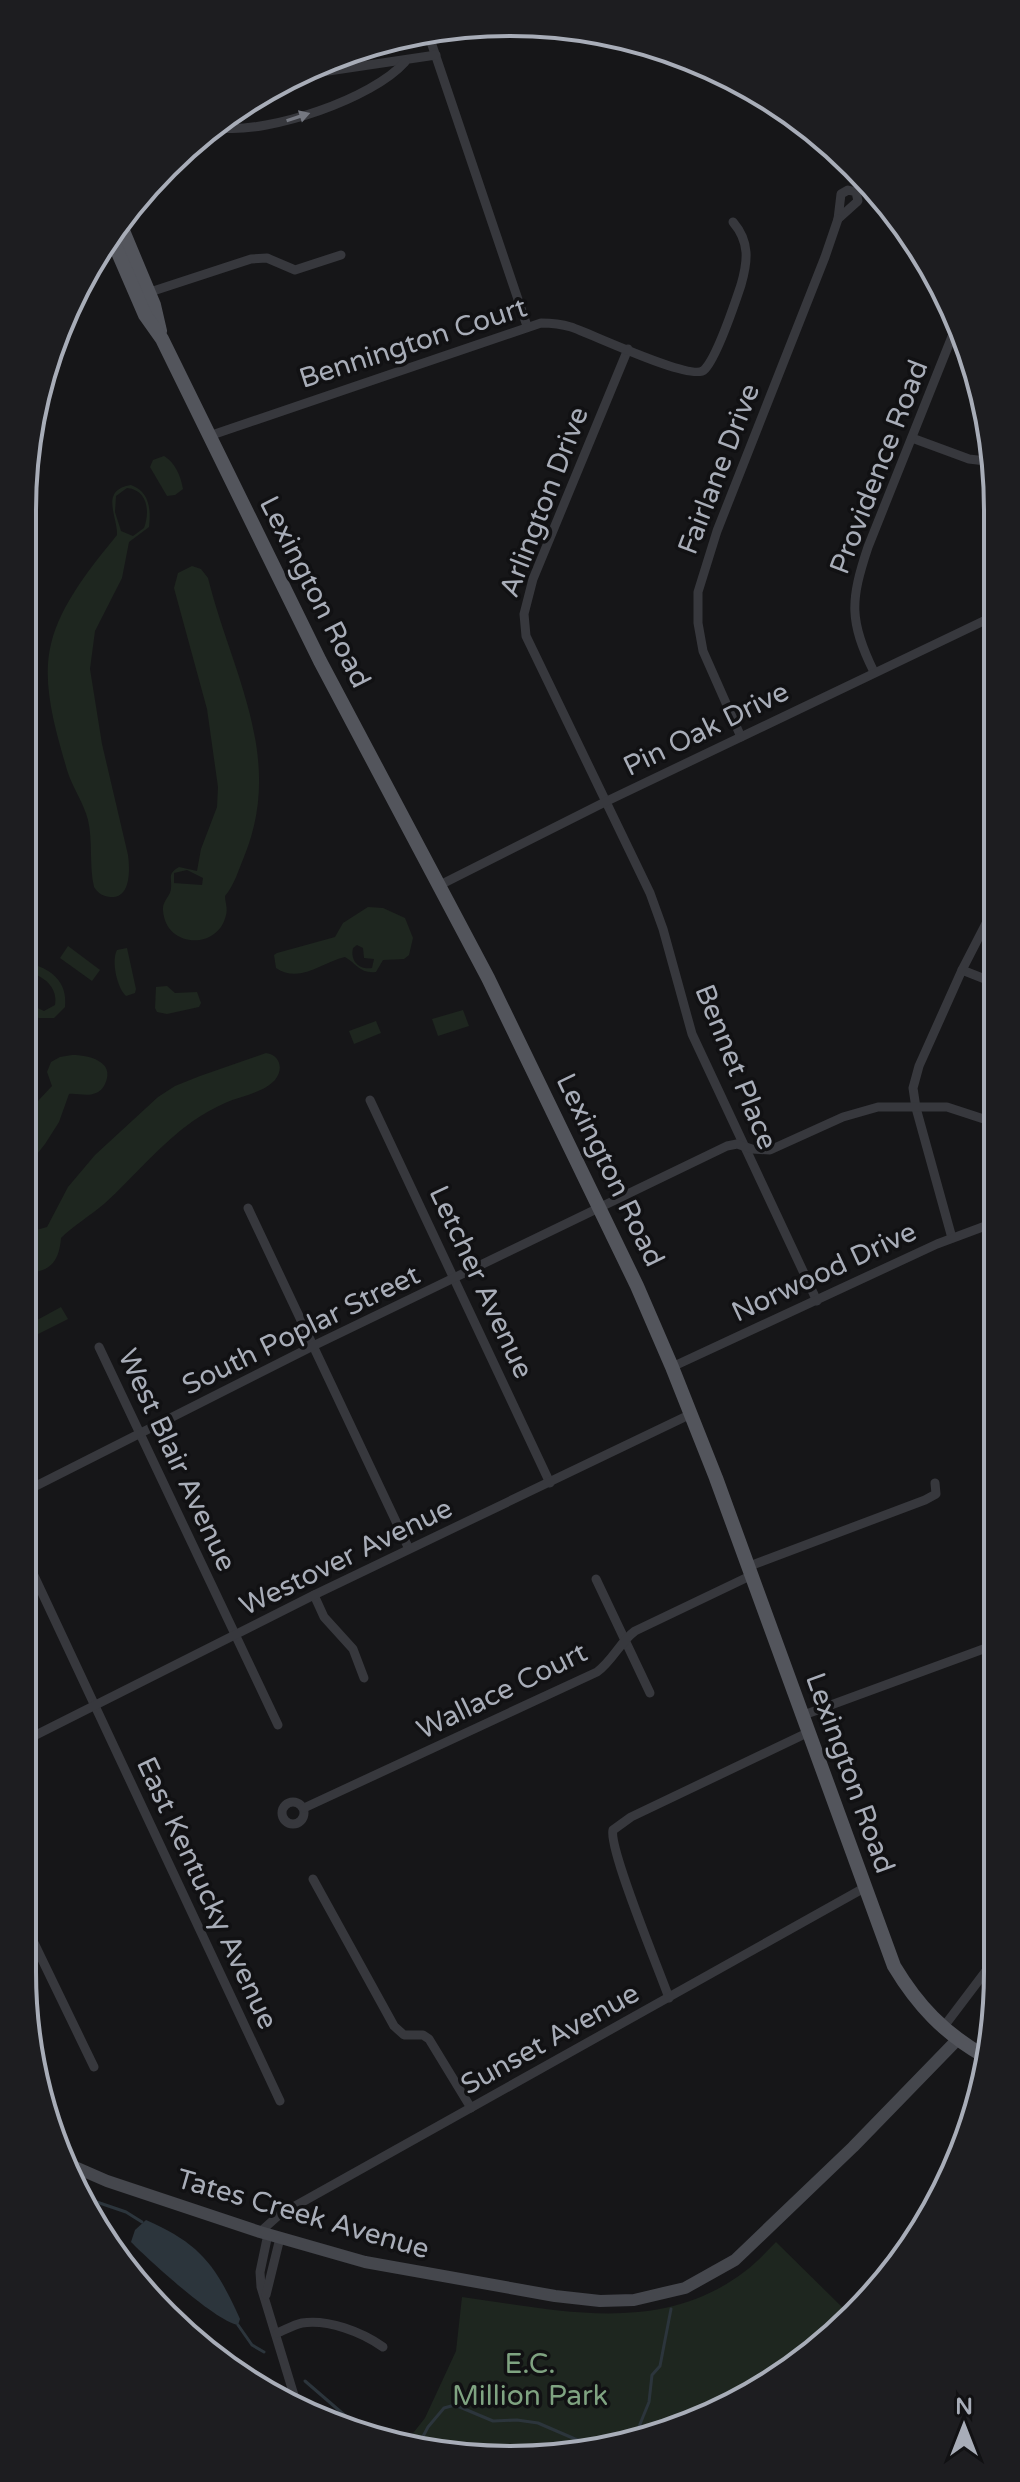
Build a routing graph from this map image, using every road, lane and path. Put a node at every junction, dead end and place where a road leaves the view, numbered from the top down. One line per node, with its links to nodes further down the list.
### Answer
1 (431, 43): 2 (street)
2 (436, 55): 3 (street); 12 (street)
3 (405, 62): 4 (street); 5 (street, one-way to 3)
4 (337, 69)
5 (229, 128)
6 (838, 219): 20 (street, Fairlane Drive)
7 (733, 222): 14 (street, Bennington Court)
8 (124, 236): 11 (main road, Lexington Road)
9 (116, 247): 11 (main road, Lexington Road)
10 (341, 255): 11 (street)
11 (142, 294): 15 (main road, Lexington Road)
12 (527, 326): 14 (street, Bennington Court); 15 (street, Bennington Court)
13 (951, 338): 16 (street, Providence Road)
14 (628, 349): 21 (street, Arlington Drive)
15 (209, 436): 22 (main road, Lexington Road)
16 (912, 438): 17 (street); 19 (street, Providence Road)
17 (981, 460)
18 (984, 621): 19 (street, Pin Oak Drive)
19 (874, 672): 20 (street, Pin Oak Drive)
20 (741, 737): 21 (street, Pin Oak Drive)
21 (605, 802): 22 (street, Pin Oak Drive); 29 (street, Bennet Place)
22 (440, 885): 30 (main road, Lexington Road)
23 (984, 927): 24 (street)
24 (962, 970): 25 (street); 27 (street)
25 (984, 979)
26 (370, 1100): 34 (street, Letcher Avenue)
27 (916, 1108): 28 (street, South Poplar Street); 29 (street, South Poplar Street); 33 (street)
28 (984, 1119)
29 (744, 1147): 30 (street, South Poplar Street); 35 (street, Bennet Place)
30 (599, 1207): 34 (street, South Poplar Street); 38 (main road, Lexington Road)
31 (248, 1208): 36 (street)
32 (984, 1226): 33 (street, Norwood Drive)
33 (952, 1238): 35 (street, Norwood Drive)
34 (455, 1279): 36 (street, South Poplar Street); 41 (street, Letcher Avenue)
35 (817, 1301): 38 (street, Norwood Drive)
36 (313, 1346): 40 (street, South Poplar Street); 44 (street)
37 (99, 1347): 40 (street, West Blair Avenue)
38 (672, 1367): 39 (main road, Lexington Road)
39 (691, 1414): 41 (street, Westover Avenue); 45 (main road, Lexington Road)
40 (139, 1434): 43 (street, South Poplar Street); 49 (street, West Blair Avenue)
41 (550, 1483): 44 (street, Westover Avenue)
42 (935, 1483): 45 (street, Wallace Court)
43 (36, 1486)
44 (409, 1549): 48 (street, Westover Avenue)
45 (749, 1571): 50 (street, Wallace Court); 55 (main road, Lexington Road)
46 (596, 1579): 50 (street)
47 (36, 1580): 54 (street, East Kentucky Avenue)
48 (314, 1595): 49 (street, Westover Avenue); 52 (street)
49 (235, 1635): 54 (street, Westover Avenue); 56 (street, West Blair Avenue)
50 (625, 1639): 53 (street); 59 (street, Wallace Court)
51 (984, 1649): 55 (street)
52 (364, 1678)
53 (650, 1693)
54 (95, 1704): 58 (street, Westover Avenue); 69 (street, East Kentucky Avenue)
55 (801, 1716): 57 (main road, Lexington Road)
56 (278, 1725)
57 (807, 1733): 61 (main road, Lexington Road); 64 (street)
58 (36, 1735)
59 (304, 1808)
60 (313, 1879): 70 (street)
61 (864, 1888): 64 (street, Sunset Avenue); 65 (main road, Lexington Road)
62 (36, 1947): 68 (street)
63 (984, 1974): 65 (street)
64 (669, 1998): 70 (street, Sunset Avenue)
65 (942, 2029): 66 (main road, Lexington Road)
66 (957, 2040): 67 (main road, Lexington Road); 72 (main road, Tates Creek Avenue)
67 (977, 2052)
68 (94, 2067)
69 (280, 2101)
70 (471, 2108): 72 (street, Sunset Avenue)
71 (79, 2169): 72 (main road, Tates Creek Avenue)
72 (269, 2235): 73 (street)
73 (277, 2333): 74 (street); 75 (street)
74 (383, 2347)
75 (294, 2394)

